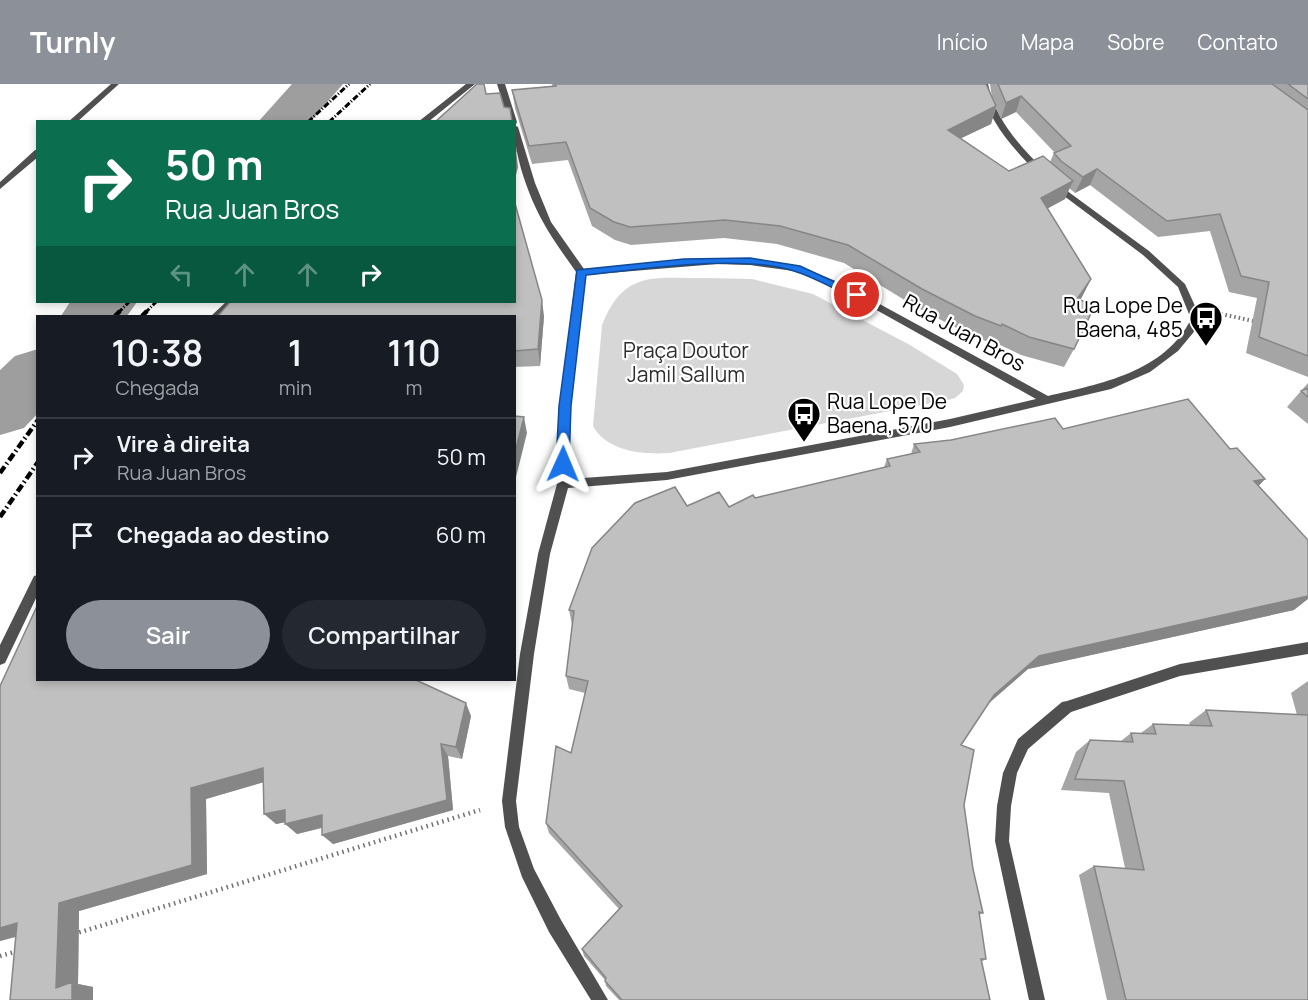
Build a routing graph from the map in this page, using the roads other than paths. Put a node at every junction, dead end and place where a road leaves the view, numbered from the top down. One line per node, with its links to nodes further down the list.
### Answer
1 (115, 84): 5 (street)
2 (471, 84): 6 (street)
3 (501, 84): 7 (street)
4 (984, 84): 14 (street)
5 (74, 120)
6 (425, 120)
7 (512, 120)
8 (516, 134): 11 (street)
9 (36, 154): 10 (street)
10 (0, 186)
11 (581, 272): 14 (street, Rua Juan Bros); 15 (street)
12 (230, 303): 13 (street)
13 (217, 315)
14 (1048, 400): 15 (street)
15 (563, 484): 19 (street)
16 (36, 584): 18 (street)
17 (1308, 648): 20 (street)
18 (0, 659)
19 (600, 1000)
20 (1037, 1000)

